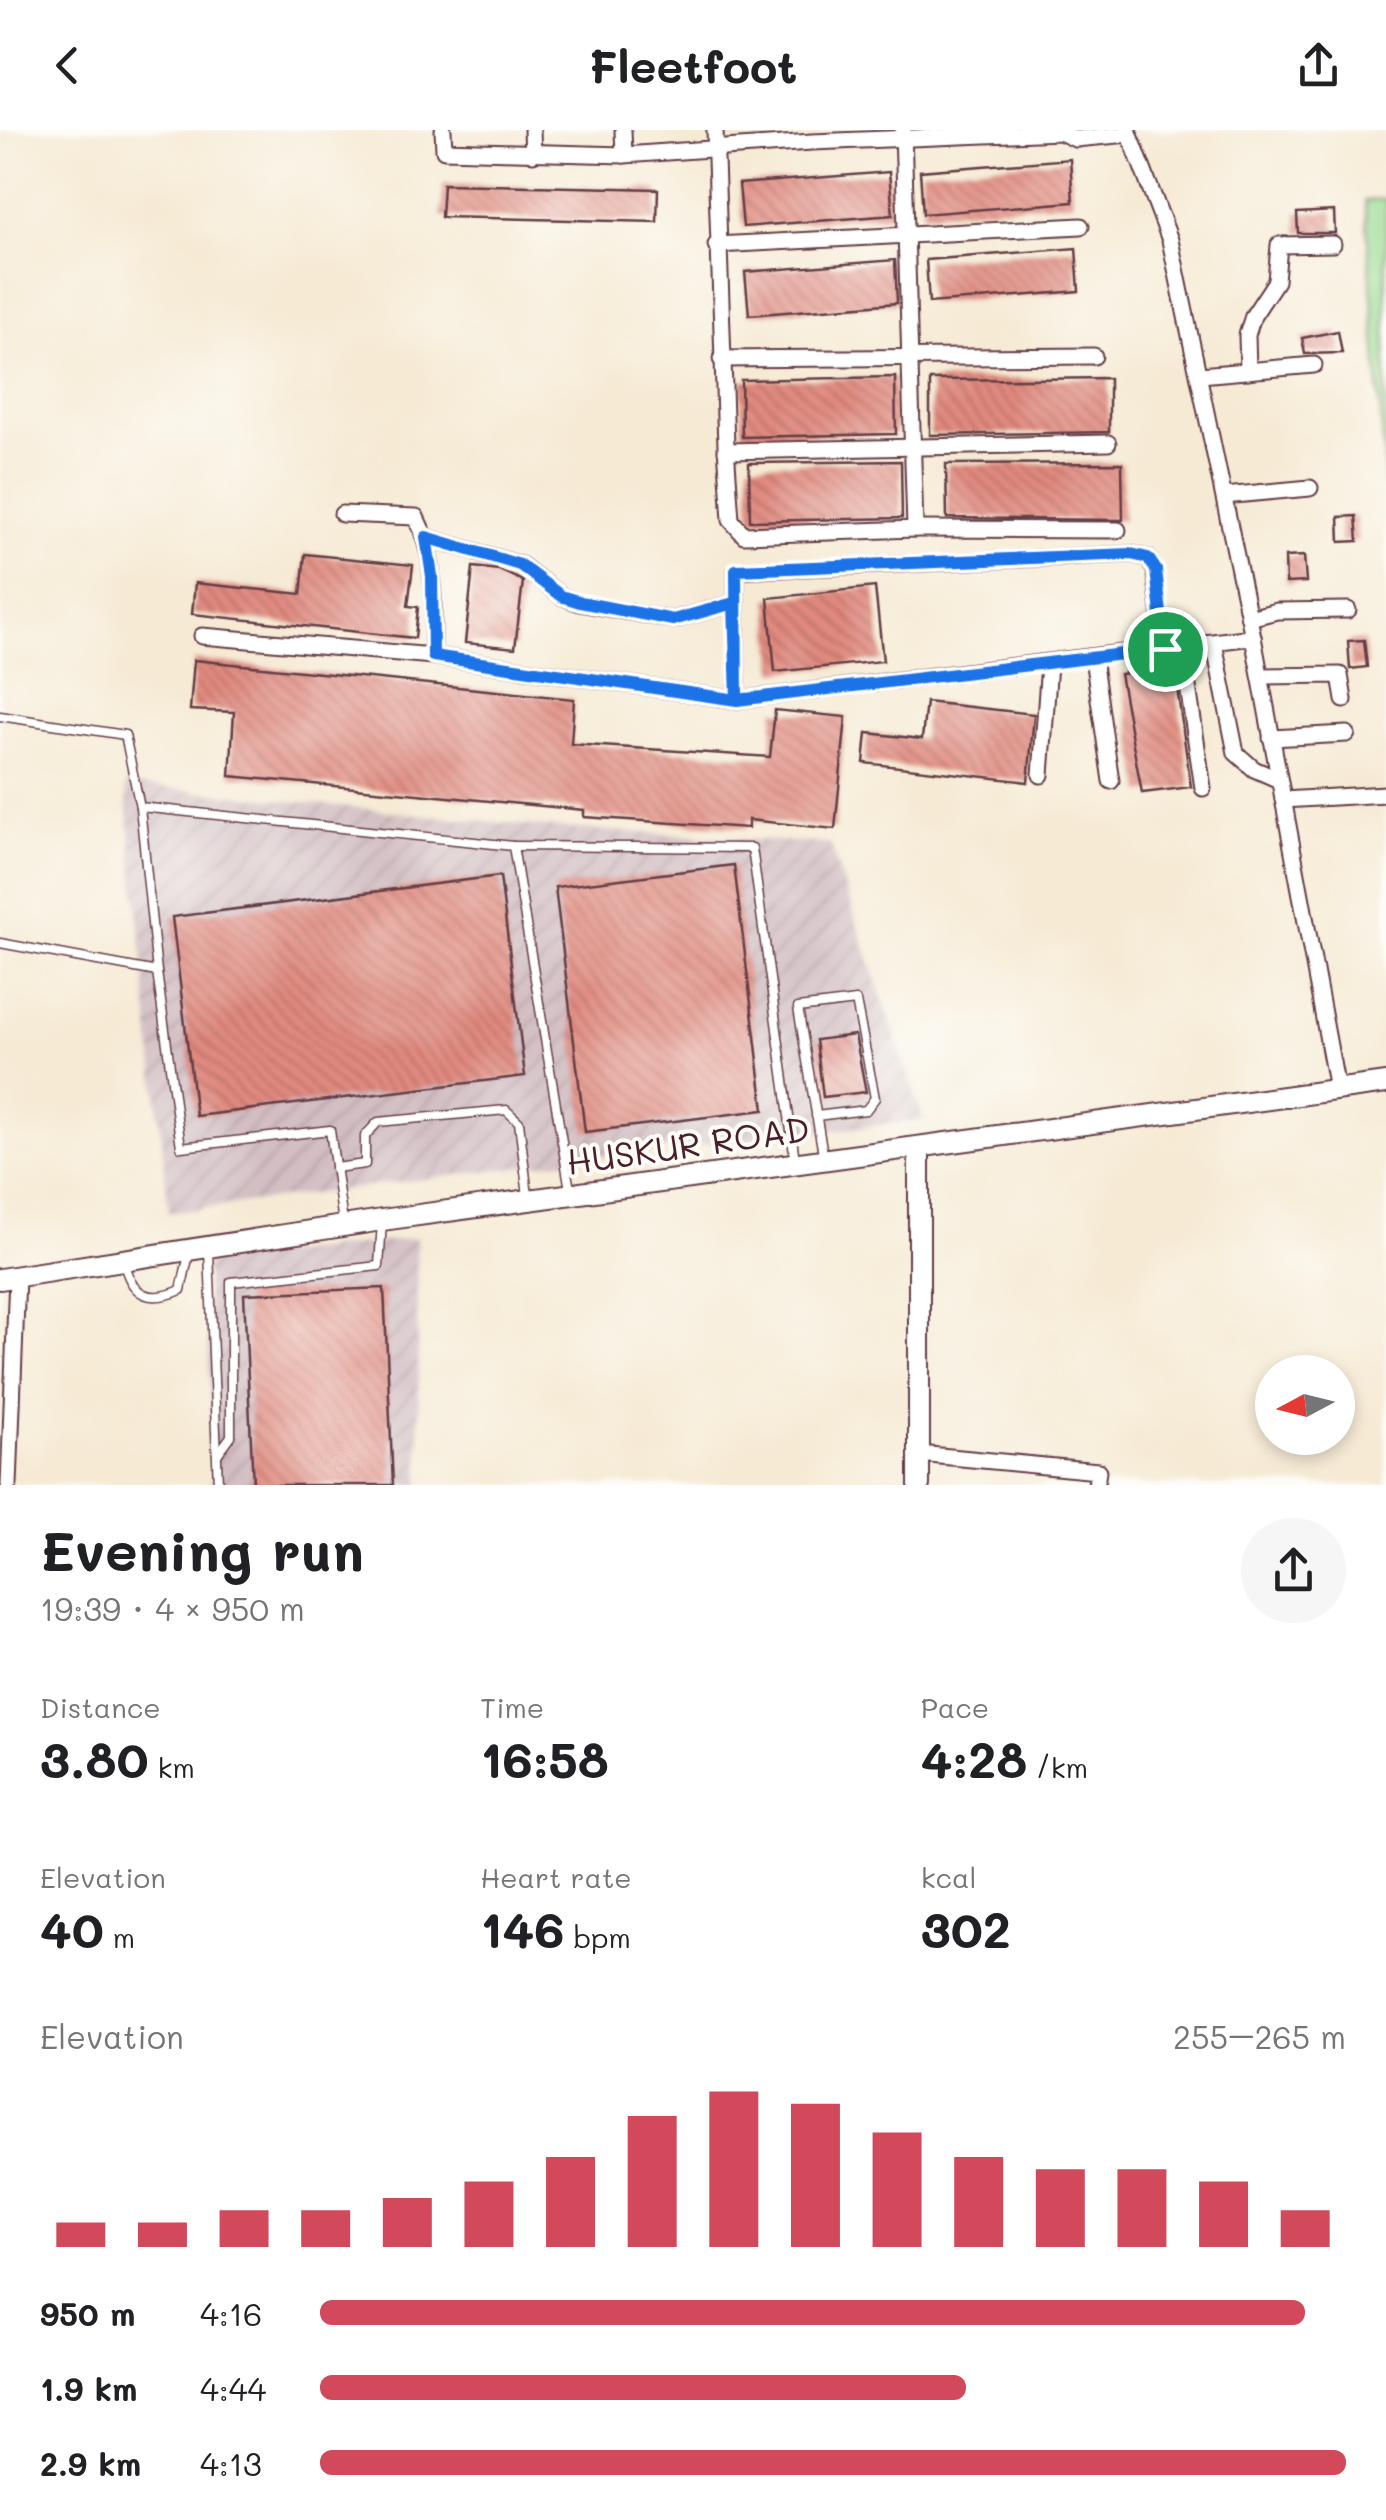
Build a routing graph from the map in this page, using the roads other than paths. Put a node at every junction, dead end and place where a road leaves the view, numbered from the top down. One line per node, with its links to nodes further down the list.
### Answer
1 (443, 130): 10 (street)
2 (532, 130): 10 (street)
3 (622, 130): 11 (street)
4 (715, 130): 9 (street)
5 (1061, 131): 6 (street); 7 (street)
6 (1129, 132): 21 (street)
7 (903, 134): 8 (street); 13 (street)
8 (811, 136): 9 (street)
9 (716, 152): 11 (street); 15 (street)
10 (534, 154): 11 (street)
11 (624, 155)
12 (1082, 226): 13 (street)
13 (907, 234): 15 (street); 18 (street)
14 (1333, 244): 20 (street)
15 (716, 245): 17 (street)
16 (1094, 356): 18 (street)
17 (721, 359): 18 (street); 24 (street)
18 (911, 359): 23 (street)
19 (1314, 365): 20 (street)
20 (1248, 371): 21 (street)
21 (1200, 375): 26 (street)
22 (1108, 443): 23 (street)
23 (912, 446): 24 (street); 28 (street)
24 (726, 451): 28 (street)
25 (1310, 488): 26 (street)
26 (1224, 496): 33 (street)
27 (342, 514): 30 (street)
28 (915, 529): 29 (street)
29 (1118, 530)
30 (426, 537): 31 (street); 39 (street)
31 (734, 603): 38 (street); 43 (street)
32 (1348, 610): 33 (street)
33 (1249, 618): 35 (street)
34 (202, 636): 39 (street)
35 (1253, 638): 36 (street); 42 (street)
36 (1214, 643): 37 (street); 49 (street)
37 (1182, 646): 38 (street); 51 (street)
38 (1165, 649): 40 (street)
39 (433, 656): 43 (street)
40 (1092, 658): 41 (street); 50 (street)
41 (1050, 663): 43 (street); 48 (street)
42 (1260, 676): 44 (street); 47 (street)
43 (737, 700)
44 (1344, 700)
45 (0, 716): 54 (lane)
46 (1347, 734): 47 (street)
47 (1271, 738): 49 (street)
48 (1041, 776)
49 (1279, 780): 53 (street)
50 (1111, 782)
51 (1203, 788)
52 (1386, 794): 53 (street)
53 (1283, 800): 59 (street)
54 (140, 807): 55 (lane); 57 (lane)
55 (513, 846): 63 (lane); 65 (lane)
56 (0, 943): 57 (lane)
57 (157, 972): 64 (lane)
58 (1386, 1083): 59 (street, HUSKUR ROAD)
59 (1336, 1089): 61 (street, HUSKUR ROAD)
60 (816, 1116): 60 (lane); 62 (lane)
61 (919, 1146): 62 (street, HUSKUR ROAD); 72 (street)
62 (824, 1160): 63 (street, HUSKUR ROAD)
63 (795, 1164): 65 (street, HUSKUR ROAD)
64 (335, 1168): 66 (lane); 68 (lane)
65 (571, 1194): 66 (street, HUSKUR ROAD)
66 (529, 1200): 67 (street, HUSKUR ROAD)
67 (382, 1220): 68 (street, HUSKUR ROAD); 73 (lane)
68 (343, 1226): 69 (street, HUSKUR ROAD)
69 (199, 1248): 70 (street, HUSKUR ROAD); 70 (lane); 73 (lane)
70 (123, 1260): 71 (street, HUSKUR ROAD)
71 (8, 1278): 74 (street)
72 (919, 1454): 76 (street); 77 (street)
73 (217, 1455): 75 (lane)
74 (9, 1485)
75 (218, 1485)
76 (919, 1485)
77 (1096, 1485)

